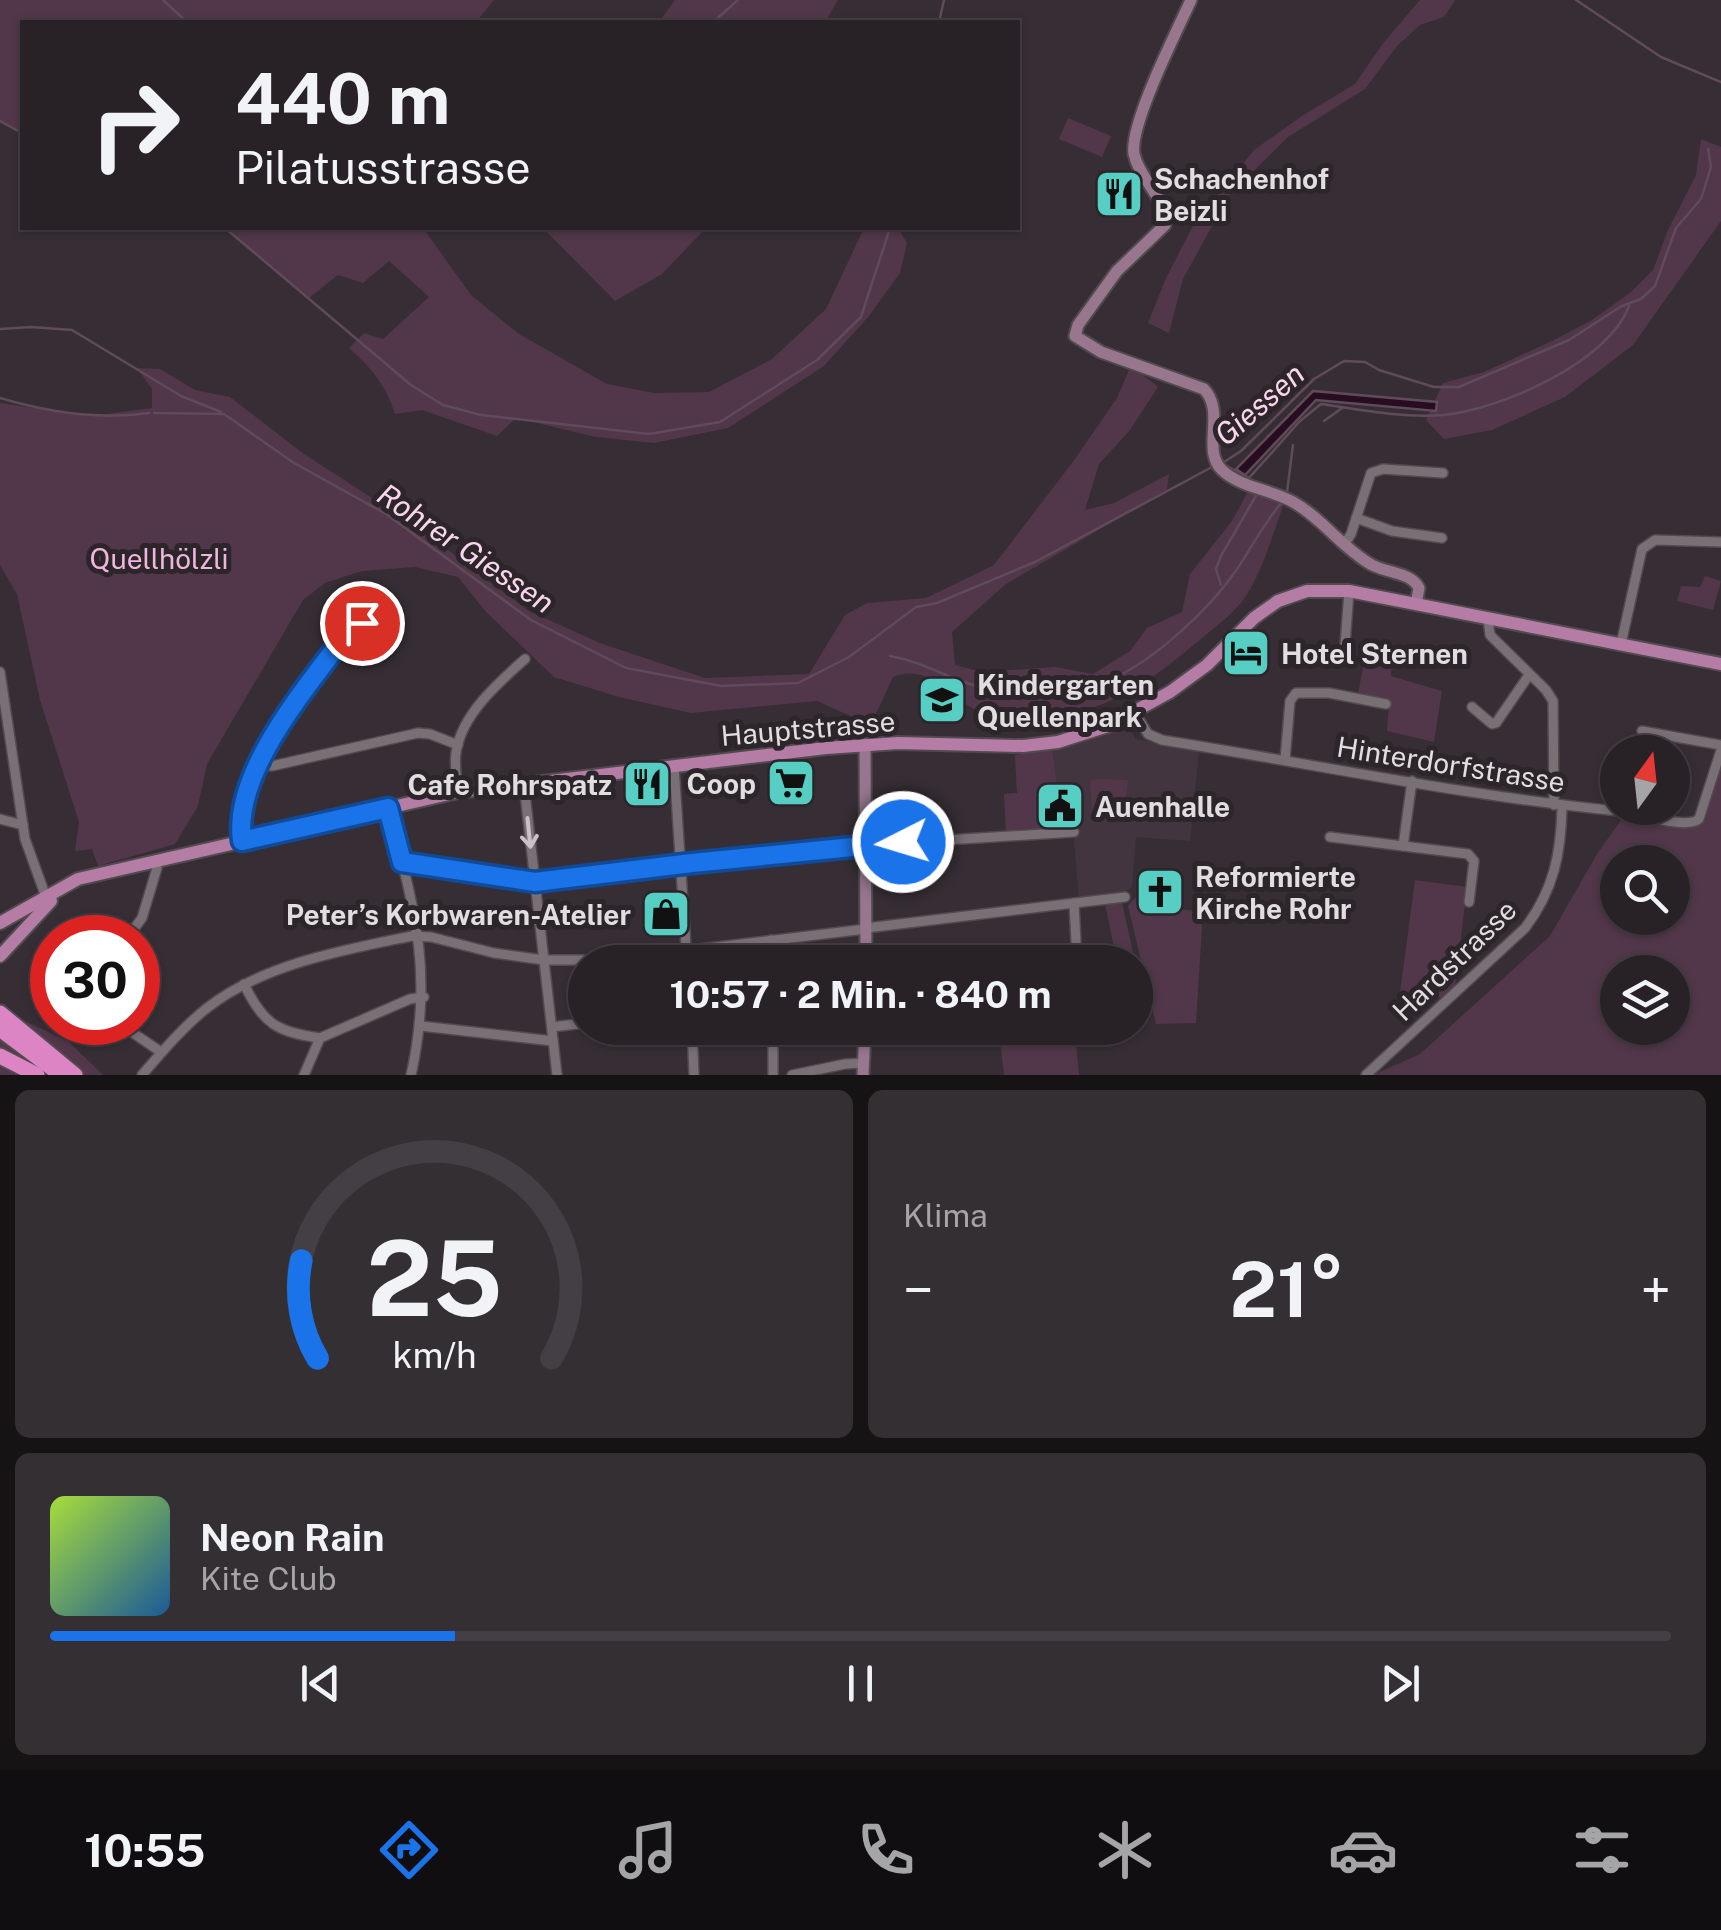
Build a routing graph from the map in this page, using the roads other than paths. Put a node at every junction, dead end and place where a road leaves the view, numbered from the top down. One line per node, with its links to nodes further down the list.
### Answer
1 (1191, 0): 6 (street)
2 (1443, 473): 3 (street)
3 (1356, 518): 4 (street); 6 (street)
4 (1442, 538)
5 (1721, 542): 11 (street)
6 (1344, 545): 8 (street)
7 (1348, 591): 8 (main road, Hauptstrasse); 12 (street); 19 (main road, Hauptstrasse)
8 (1416, 604): 9 (main road, Hauptstrasse)
9 (1488, 619): 11 (main road, Hauptstrasse); 16 (street, Hardstrasse)
10 (381, 622): 25 (street)
11 (1621, 644): 14 (main road, Hauptstrasse)
12 (1350, 653)
13 (525, 658): 22 (street)
14 (1721, 664)
15 (0, 672): 33 (street)
16 (1529, 675): 18 (street); 30 (street, Hardstrasse)
17 (1386, 704): 24 (street)
18 (1472, 707)
19 (1135, 712): 21 (main road, Hauptstrasse); 24 (street, Hinterdorfstrasse)
20 (1642, 731): 23 (street)
21 (865, 744): 26 (main road, Hauptstrasse); 37 (street)
22 (458, 745): 25 (street); 29 (street)
23 (1721, 747): 30 (street, Hinterdorfstrasse)
24 (1285, 760): 27 (street, Hinterdorfstrasse)
25 (259, 764): 36 (street)
26 (674, 766): 28 (main road, Hauptstrasse); 41 (street)
27 (1412, 780): 30 (street, Hinterdorfstrasse); 38 (street)
28 (524, 784): 29 (main road, Hauptstrasse); 43 (street, one-way to 43)
29 (458, 792): 31 (main road, Hauptstrasse)
30 (1558, 806): 86 (street, Hardstrasse)
31 (388, 808): 36 (main road, Hauptstrasse); 40 (street)
32 (0, 819): 33 (street)
33 (23, 826): 45 (street)
34 (1074, 832): 37 (street)
35 (1330, 837): 38 (street)
36 (242, 841): 39 (main road, Hauptstrasse)
37 (868, 845): 41 (street); 50 (street)
38 (1403, 846): 46 (street)
39 (162, 860): 42 (main road, Hauptstrasse); 48 (street)
40 (402, 862): 43 (street); 51 (street)
41 (680, 864): 43 (street); 53 (street)
42 (96, 875): 45 (main road, Hauptstrasse); 45 (main road, Hauptstrasse)
43 (535, 882): 59 (street)
44 (1124, 897): 47 (street)
45 (48, 899): 49 (main road, Hauptstrasse); 58 (main road, Hauptstrasse)
46 (1469, 902)
47 (1074, 903): 50 (street); 57 (street)
48 (143, 915)
49 (0, 924)
50 (866, 928): 52 (street); 56 (street)
51 (418, 935): 59 (street); 61 (street); 62 (street)
52 (771, 940): 54 (street); 55 (street)
53 (686, 945)
54 (746, 945)
55 (771, 945)
56 (866, 945)
57 (1077, 945)
58 (0, 956)
59 (544, 960): 60 (street); 67 (street)
60 (568, 960)
61 (244, 984): 68 (street); 73 (street)
62 (424, 998): 65 (street); 68 (street)
63 (0, 1012): 78 (highway)
64 (0, 1026): 77 (highway); 78 (highway)
65 (422, 1026): 69 (street); 81 (street)
66 (568, 1026): 67 (street)
67 (552, 1027): 69 (street)
68 (320, 1038): 80 (street)
69 (554, 1041): 82 (street)
70 (152, 1045): 73 (street)
71 (693, 1045): 83 (street)
72 (773, 1045): 84 (street)
73 (162, 1052): 79 (street)
74 (0, 1056): 76 (highway)
75 (864, 1069): 85 (street)
76 (37, 1075)
77 (60, 1075)
78 (73, 1075)
79 (142, 1075)
80 (304, 1075)
81 (411, 1075)
82 (557, 1075)
83 (694, 1075)
84 (773, 1075)
85 (792, 1075)
86 (1366, 1075)

